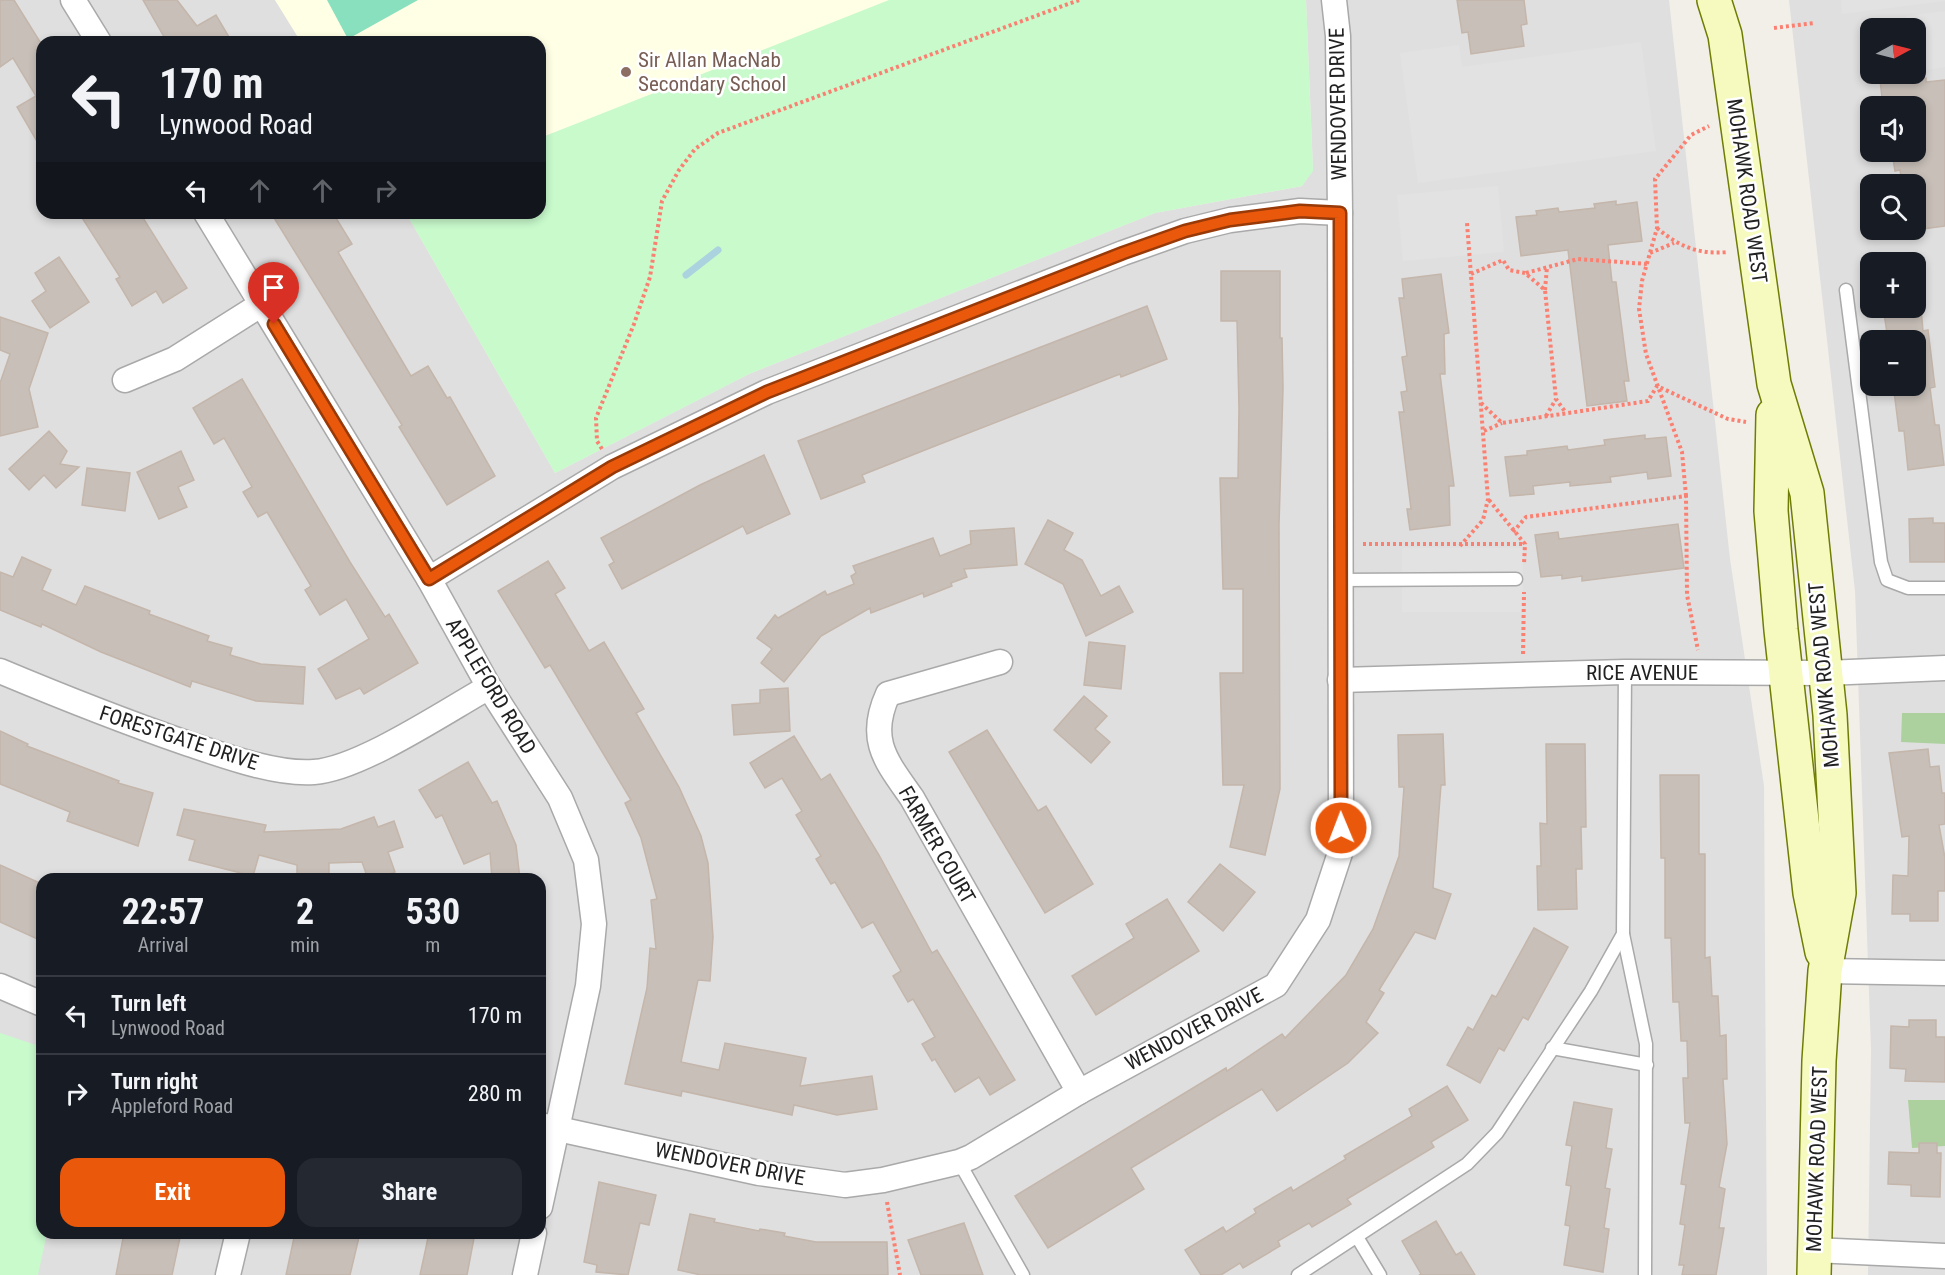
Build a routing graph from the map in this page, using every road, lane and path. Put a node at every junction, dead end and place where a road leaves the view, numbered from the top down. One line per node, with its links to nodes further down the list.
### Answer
1 (73, 0): 9 (street)
2 (1079, 0): 35 (path)
3 (1334, 0): 11 (street, WENDOVER DRIVE)
4 (1714, 0): 8 (main road, MOHAWK ROAD WEST)
5 (1727, 0): 8 (main road, MOHAWK ROAD WEST)
6 (1814, 23): 7 (path)
7 (1774, 28)
8 (1725, 35): 10 (main road, MOHAWK ROAD WEST)
9 (95, 36)
10 (1736, 112): 14 (path); 16 (main road, MOHAWK ROAD WEST)
11 (1340, 213): 35 (street); 38 (street, WENDOVER DRIVE)
12 (210, 219): 24 (street, APPLEFORD ROAD)
13 (1467, 224): 21 (path)
14 (1657, 228): 15 (path); 17 (path)
15 (1674, 243): 16 (path); 17 (path)
16 (1755, 249): 26 (main road, MOHAWK ROAD WEST)
17 (1650, 253): 18 (path)
18 (1647, 264): 19 (path); 27 (path)
19 (1547, 267): 20 (path); 22 (path)
20 (1525, 273): 21 (path); 22 (path)
21 (1471, 274): 29 (path)
22 (1545, 290): 28 (path)
23 (1846, 290): 44 (lane)
24 (262, 304): 25 (street); 41 (street, APPLEFORD ROAD)
25 (125, 380)
26 (1774, 384): 33 (main road, MOHAWK ROAD WEST); 51 (main road, MOHAWK ROAD WEST)
27 (1657, 386): 30 (path); 33 (path); 36 (path)
28 (1556, 399): 30 (path); 31 (path)
29 (1481, 403): 32 (path); 34 (path)
30 (1566, 413): 31 (path)
31 (1546, 416): 32 (path)
32 (1502, 423): 34 (path)
33 (1773, 426): 50 (main road, MOHAWK ROAD WEST)
34 (1483, 431): 40 (path)
35 (612, 467): 41 (street)
36 (1686, 496): 37 (path); 49 (path)
37 (1513, 532)
38 (1339, 543): 40 (path); 43 (street, WENDOVER DRIVE)
39 (1524, 544): 40 (path)
40 (1460, 546)
41 (429, 579): 53 (street, APPLEFORD ROAD)
42 (1516, 579): 43 (lane)
43 (1339, 580): 52 (street, WENDOVER DRIVE)
44 (1945, 588)
45 (1000, 662): 61 (street, FARMER COURT)
46 (1945, 668): 51 (street, RICE AVENUE)
47 (0, 672): 53 (street, FORESTGATE DRIVE)
48 (1624, 672): 49 (street, RICE AVENUE); 52 (street, RICE AVENUE); 54 (lane)
49 (1700, 672): 50 (street, RICE AVENUE)
50 (1786, 673): 51 (street, RICE AVENUE); 55 (main road, MOHAWK ROAD WEST)
51 (1826, 673): 55 (main road, MOHAWK ROAD WEST)
52 (1340, 680): 61 (street, WENDOVER DRIVE)
53 (489, 687): 62 (street, APPLEFORD ROAD)
54 (1623, 934): 59 (lane); 60 (lane)
55 (1826, 970): 56 (street); 70 (main road, MOHAWK ROAD WEST)
56 (1945, 973)
57 (0, 986): 58 (street)
58 (36, 1001)
59 (1552, 1048): 60 (lane); 66 (lane)
60 (1647, 1065): 77 (lane)
61 (1079, 1092): 64 (street, WENDOVER DRIVE)
62 (549, 1126): 63 (street, APPLEFORD ROAD); 65 (street, WENDOVER DRIVE)
63 (546, 1153)
64 (959, 1162): 65 (street, WENDOVER DRIVE); 74 (lane)
65 (883, 1180): 73 (path)
66 (1357, 1237): 75 (lane); 76 (lane)
67 (237, 1239): 71 (street)
68 (533, 1239): 72 (street)
69 (1945, 1256): 70 (street)
70 (1814, 1262)
71 (228, 1275)
72 (525, 1275)
73 (900, 1275)
74 (1023, 1275)
75 (1298, 1275)
76 (1380, 1275)
77 (1645, 1275)

